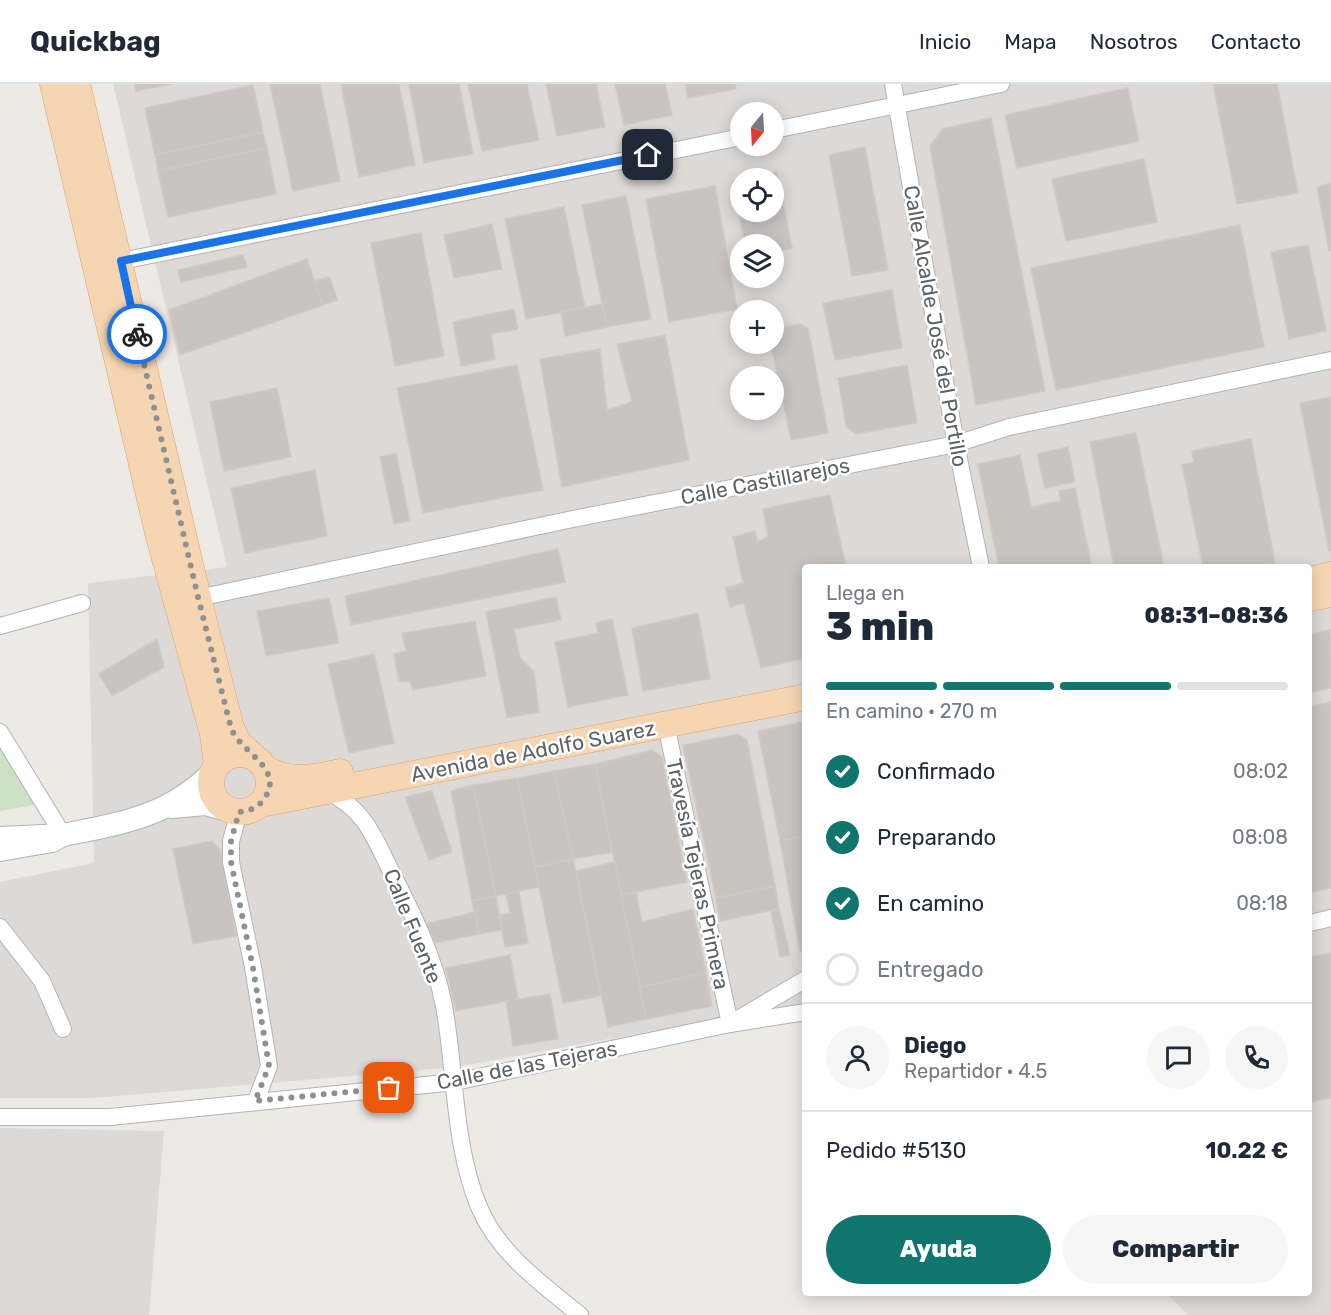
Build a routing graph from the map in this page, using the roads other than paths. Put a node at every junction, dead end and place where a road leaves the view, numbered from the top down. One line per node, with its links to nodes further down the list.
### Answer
1 (53, 84): 24 (main road)
2 (77, 84): 8 (main road)
3 (893, 84): 5 (street, Calle Alcalde José del Portillo)
4 (1001, 84): 5 (street)
5 (897, 106): 6 (street); 10 (street, Calle Alcalde José del Portillo)
6 (784, 128)
7 (730, 139): 8 (street)
8 (121, 261): 15 (main road)
9 (1331, 360): 10 (street, Calle Castillarejos)
10 (956, 444): 11 (street, Calle Alcalde José del Portillo); 15 (street, Calle Castillarejos)
11 (980, 564)
12 (1331, 575): 13 (main road)
13 (1312, 580)
14 (1331, 594): 16 (main road)
15 (198, 597): 23 (main road)
16 (1312, 598)
17 (82, 603): 18 (street)
18 (0, 626)
19 (802, 681): 23 (main road, Avenida de Adolfo Suarez)
20 (802, 698): 21 (main road, Avenida de Adolfo Suarez)
21 (666, 725): 25 (main road, Avenida de Adolfo Suarez); 36 (street, Travesía Tejeras Primera)
22 (0, 732): 28 (street)
23 (259, 762): 24 (main road); 26 (main road)
24 (215, 768): 26 (main road); 27 (main road)
25 (328, 792): 26 (main road, Avenida de Adolfo Suarez); 38 (street, Calle Fuente)
26 (243, 808): 27 (main road); 39 (street)
27 (165, 809): 28 (main road)
28 (63, 835): 29 (main road); 30 (main road)
29 (0, 838)
30 (0, 850)
31 (1331, 918): 32 (street)
32 (1312, 923)
33 (0, 927): 37 (street)
34 (802, 981): 36 (street)
35 (802, 1013): 36 (street, Calle de las Tejeras)
36 (730, 1024): 38 (street, Calle de las Tejeras)
37 (63, 1029)
38 (455, 1082): 39 (street, Calle de las Tejeras); 41 (street, Calle Fuente)
39 (255, 1101): 40 (street, Calle de las Tejeras)
40 (0, 1117)
41 (580, 1315)

